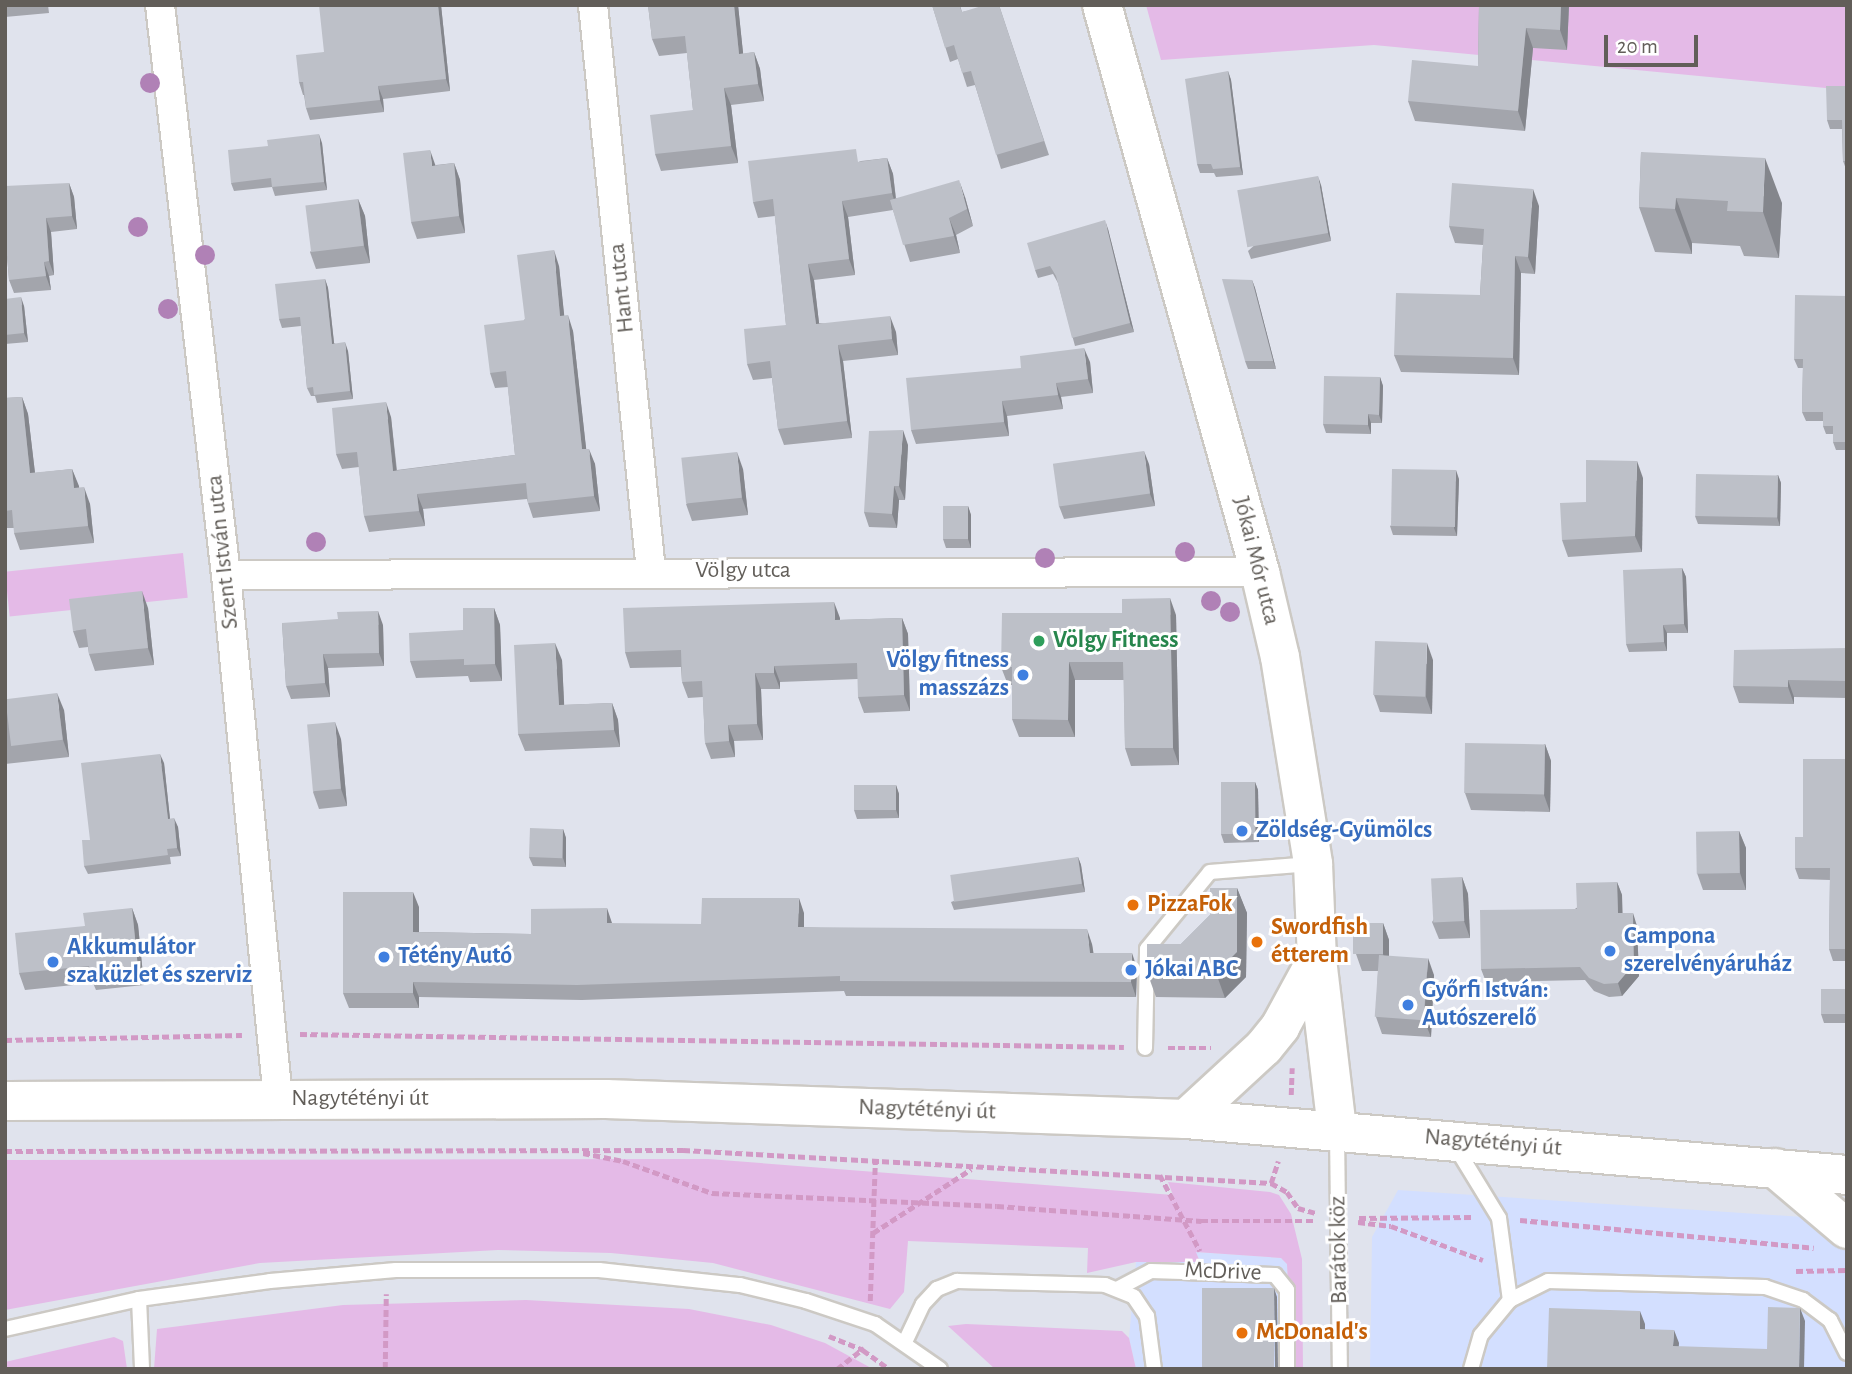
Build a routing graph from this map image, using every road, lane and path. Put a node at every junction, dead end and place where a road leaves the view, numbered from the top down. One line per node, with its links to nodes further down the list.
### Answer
1 (160, 5): 6 (street, Szent István utca)
2 (593, 5): 4 (street, Hant utca)
3 (1102, 5): 5 (main road, Jókai Mór utca)
4 (651, 571): 5 (street, Völgy utca); 6 (street, Völgy utca)
5 (1260, 572): 7 (main road, Jókai Mór utca)
6 (226, 575): 9 (street, Szent István utca)
7 (1313, 864): 8 (main road, Jókai Mór utca); 12 (lane)
8 (1317, 959): 11 (main road); 17 (main road, Jókai Mór utca)
9 (273, 1034): 10 (path); 12 (path); 13 (street, Szent István utca)
10 (5, 1040)
11 (1264, 1047): 12 (path); 15 (main road); 16 (path)
12 (1145, 1048)
13 (278, 1099): 14 (main road, Nagytétényi út); 15 (main road, Nagytétényi út)
14 (5, 1101)
15 (1186, 1119): 16 (main road, Nagytétényi út)
16 (1290, 1126): 17 (main road, Nagytétényi út); 26 (path)
17 (1336, 1130): 18 (main road, Nagytétényi út); 31 (lane, Barátok köz)
18 (1451, 1139): 22 (main road, Nagytétényi út); 29 (lane)
19 (572, 1150): 20 (path); 21 (path); 27 (path)
20 (5, 1151)
21 (875, 1162): 23 (path); 27 (path)
22 (1775, 1168): 25 (main road, Nagytétényi út); 33 (main road)
23 (971, 1169): 24 (path); 28 (path)
24 (1160, 1174): 26 (path); 30 (path)
25 (1847, 1175)
26 (1271, 1183): 31 (path)
27 (873, 1203): 28 (path); 32 (path)
28 (917, 1204): 30 (path); 32 (path)
29 (1499, 1218): 31 (path); 33 (path); 40 (lane)
30 (1183, 1219): 31 (path); 34 (path)
31 (1339, 1219): 54 (lane, Barátok köz)
32 (872, 1234): 41 (path)
33 (1835, 1238)
34 (1211, 1270): 35 (lane, McDrive); 53 (lane, McDrive)
35 (1119, 1288): 44 (lane); 52 (lane)
36 (386, 1294): 37 (path); 38 (path); 48 (path)
37 (399, 1294)
38 (374, 1295)
39 (139, 1299): 41 (lane); 42 (lane); 47 (lane)
40 (1510, 1300): 46 (lane); 55 (lane)
41 (875, 1324): 44 (lane); 45 (path)
42 (5, 1329)
43 (825, 1334): 45 (path)
44 (905, 1342): 51 (lane)
45 (863, 1350): 49 (path); 50 (path)
46 (1847, 1353)
47 (142, 1369)
48 (385, 1369)
49 (837, 1369)
50 (889, 1369)
51 (940, 1369)
52 (1154, 1369)
53 (1287, 1369)
54 (1340, 1369)
55 (1471, 1369)

